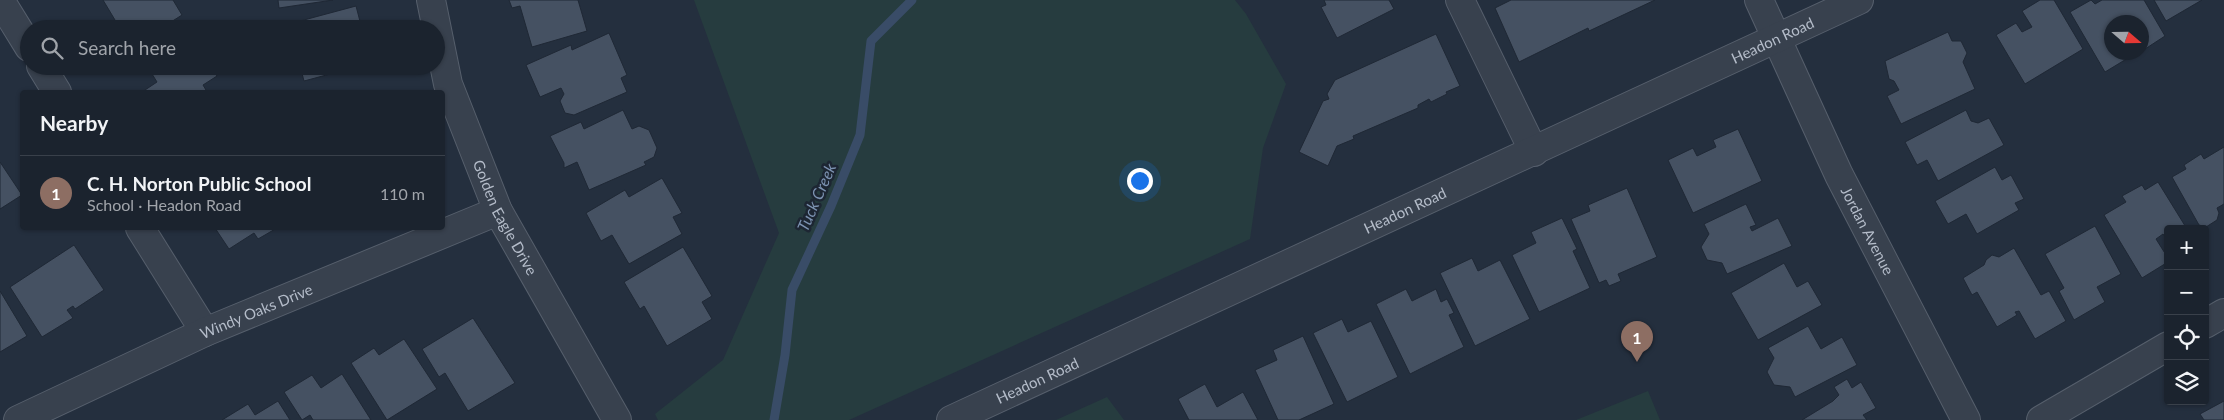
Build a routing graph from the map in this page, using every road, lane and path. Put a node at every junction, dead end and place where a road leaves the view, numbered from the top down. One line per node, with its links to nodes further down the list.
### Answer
1 (0, 0): 7 (street)
2 (431, 0): 6 (street, Golden Eagle Drive)
3 (1460, 0): 12 (street)
4 (1760, 0): 8 (street, Jordan Avenue)
5 (1859, 0): 8 (street, Headon Road)
6 (435, 20)
7 (20, 32)
8 (1777, 37): 12 (street, Headon Road); 22 (street, Jordan Avenue)
9 (445, 69): 13 (street, Golden Eagle Drive)
10 (47, 75): 11 (street)
11 (56, 90)
12 (1534, 152): 21 (street, Headon Road)
13 (498, 211): 17 (street, Windy Oaks Drive); 20 (street, Golden Eagle Drive)
14 (141, 230): 17 (street)
15 (2224, 313): 16 (street)
16 (2209, 322)
17 (205, 332): 19 (street, Windy Oaks Drive)
18 (2164, 348): 23 (street)
19 (18, 420)
20 (617, 420)
21 (951, 420)
22 (1966, 420)
23 (2041, 420)

